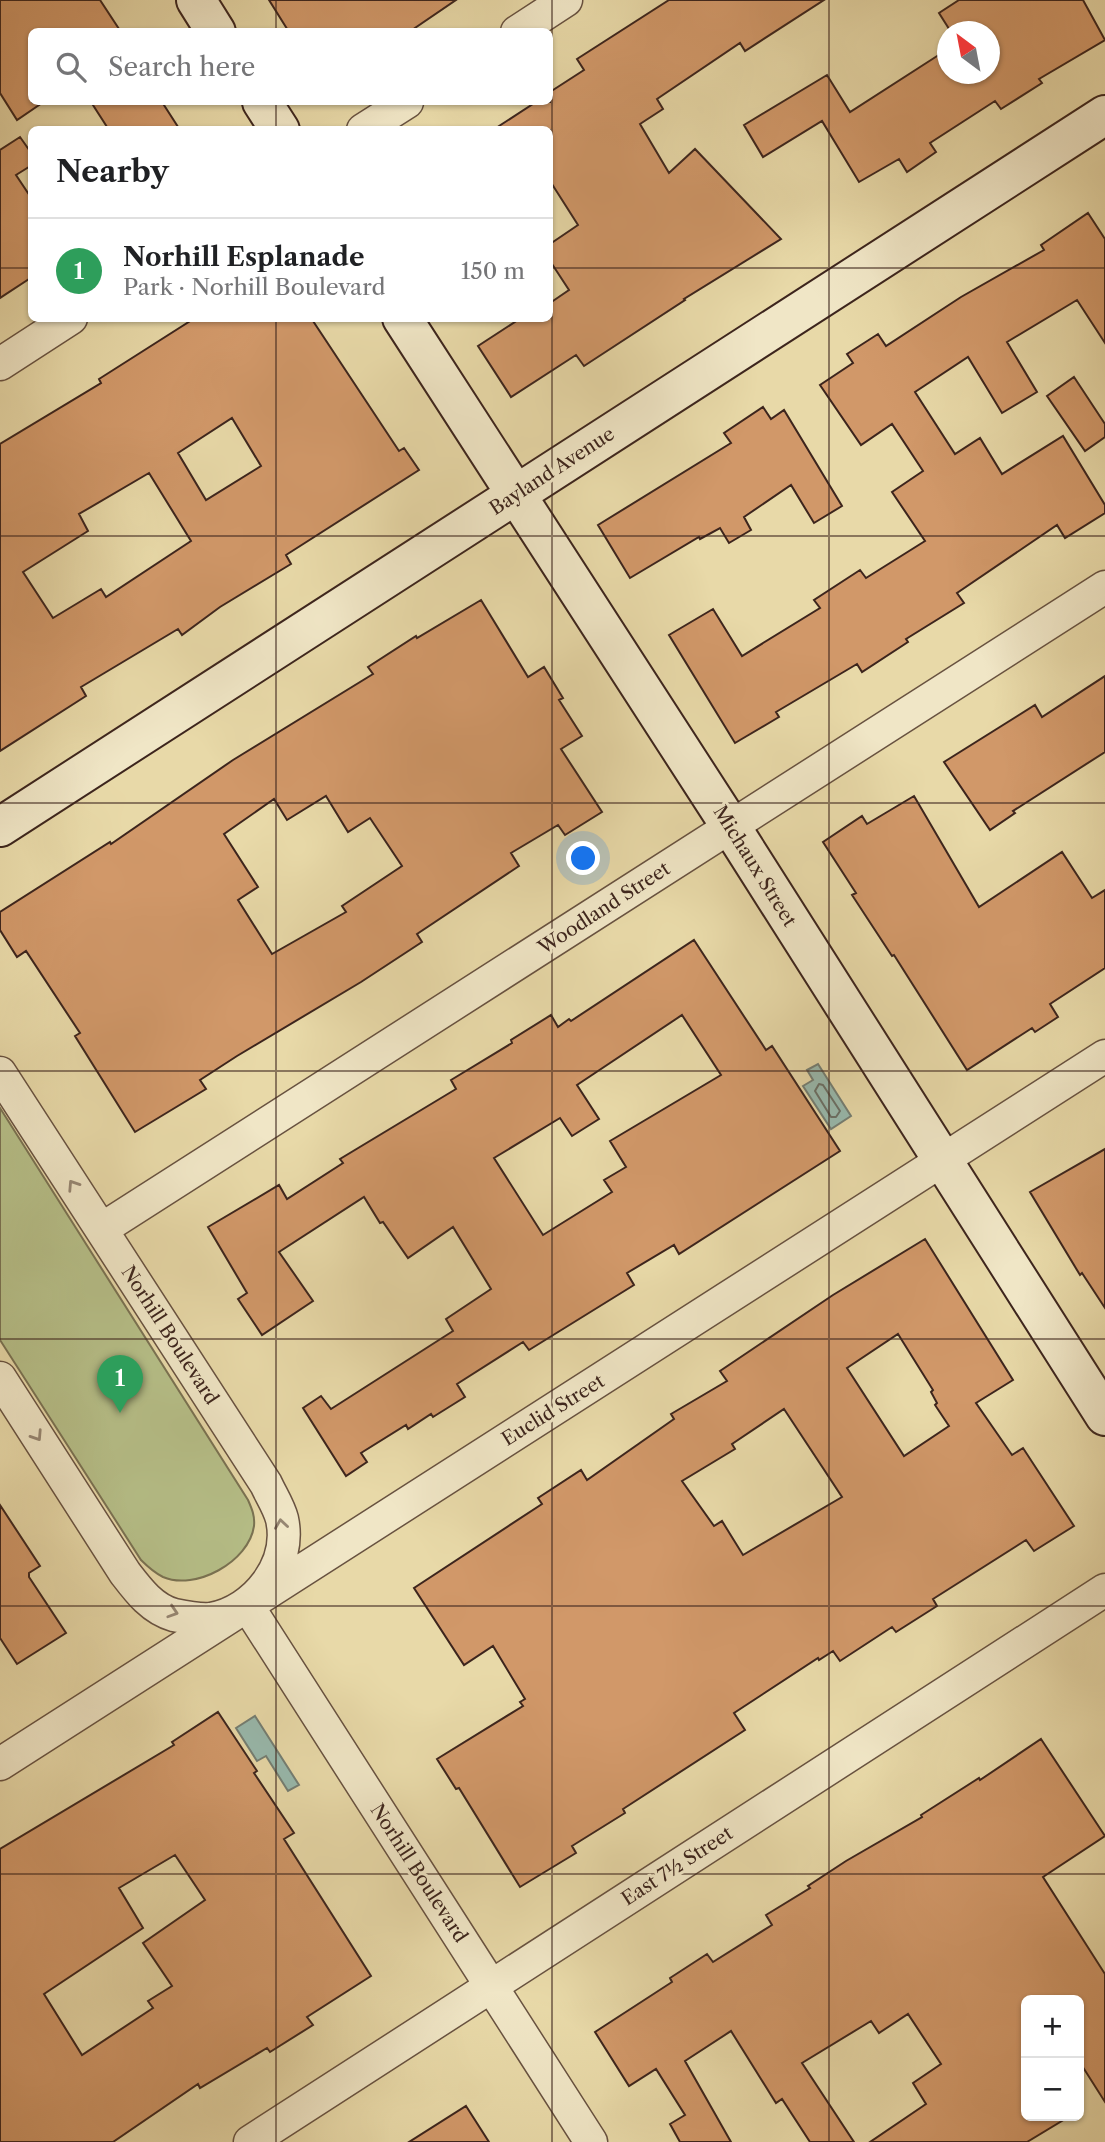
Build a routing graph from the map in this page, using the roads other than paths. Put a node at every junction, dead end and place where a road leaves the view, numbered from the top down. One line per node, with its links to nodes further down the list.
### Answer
1 (196, 0): 3 (street)
2 (566, 0): 4 (street)
3 (214, 28)
4 (523, 28)
5 (264, 105): 8 (street)
6 (402, 105): 9 (street)
7 (1105, 115): 13 (street, Bayland Avenue)
8 (277, 126)
9 (369, 126)
10 (65, 322): 12 (street)
11 (405, 322): 13 (street, Michaux Street)
12 (0, 364)
13 (515, 494): 15 (street, Bayland Avenue); 16 (street, Michaux Street)
14 (1105, 587): 16 (street, Woodland Street)
15 (0, 827)
16 (731, 827): 19 (street, Michaux Street); 20 (street, Woodland Street)
17 (1105, 1056): 19 (street, Euclid Street)
18 (0, 1073): 20 (street, Norhill Boulevard, one-way to 18)
19 (942, 1160): 22 (street, Michaux Street); 24 (street, Euclid Street)
20 (102, 1229): 24 (street, Norhill Boulevard, one-way to 20)
21 (0, 1378): 24 (street, Norhill Boulevard, one-way to 24)
22 (1105, 1416)
23 (1105, 1590): 26 (street, East 7½ Street)
24 (247, 1605): 25 (street, Euclid Street); 26 (street, Norhill Boulevard)
25 (0, 1764)
26 (491, 1986): 27 (street, East 7½ Street); 28 (street, Norhill Boulevard)
27 (250, 2142)
28 (591, 2142)

